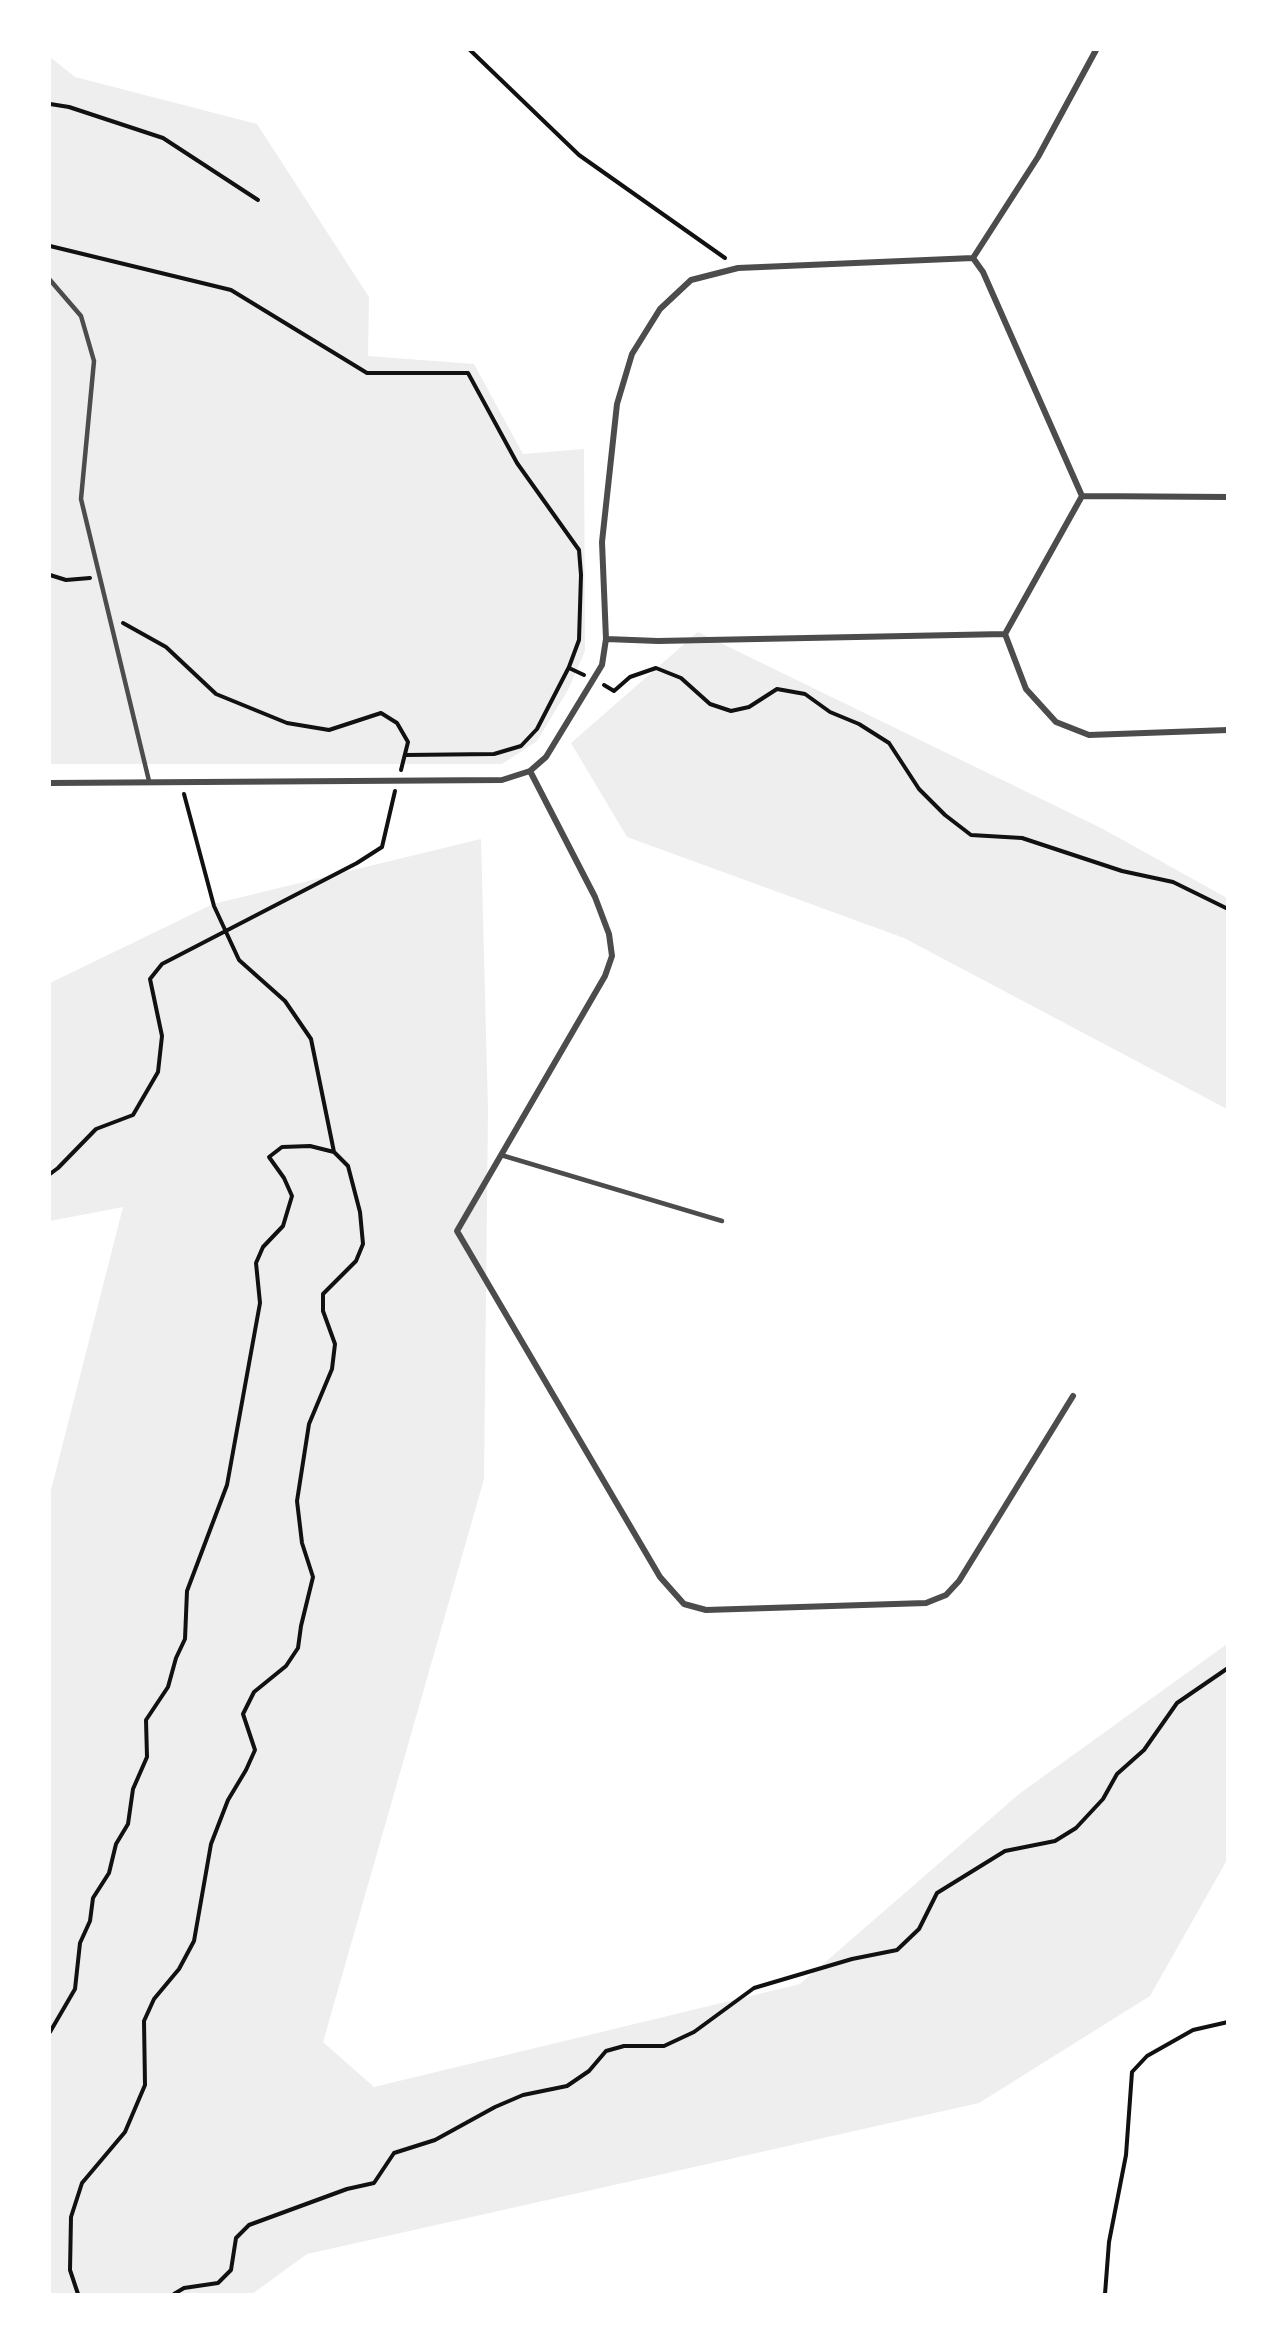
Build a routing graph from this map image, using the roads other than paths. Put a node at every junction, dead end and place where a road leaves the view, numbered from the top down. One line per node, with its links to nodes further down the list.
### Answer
1 (1096, 50): 2 (street)
2 (973, 258): 4 (street); 7 (street)
3 (50, 280): 10 (lane)
4 (1082, 496): 5 (street); 6 (street)
5 (1227, 497)
6 (1005, 634): 7 (street); 8 (street)
7 (606, 639): 9 (street)
8 (1227, 730)
9 (530, 771): 10 (street); 12 (street)
10 (149, 782): 11 (street)
11 (50, 783)
12 (501, 1155): 13 (lane); 14 (street)
13 (722, 1221)
14 (1073, 1396)

